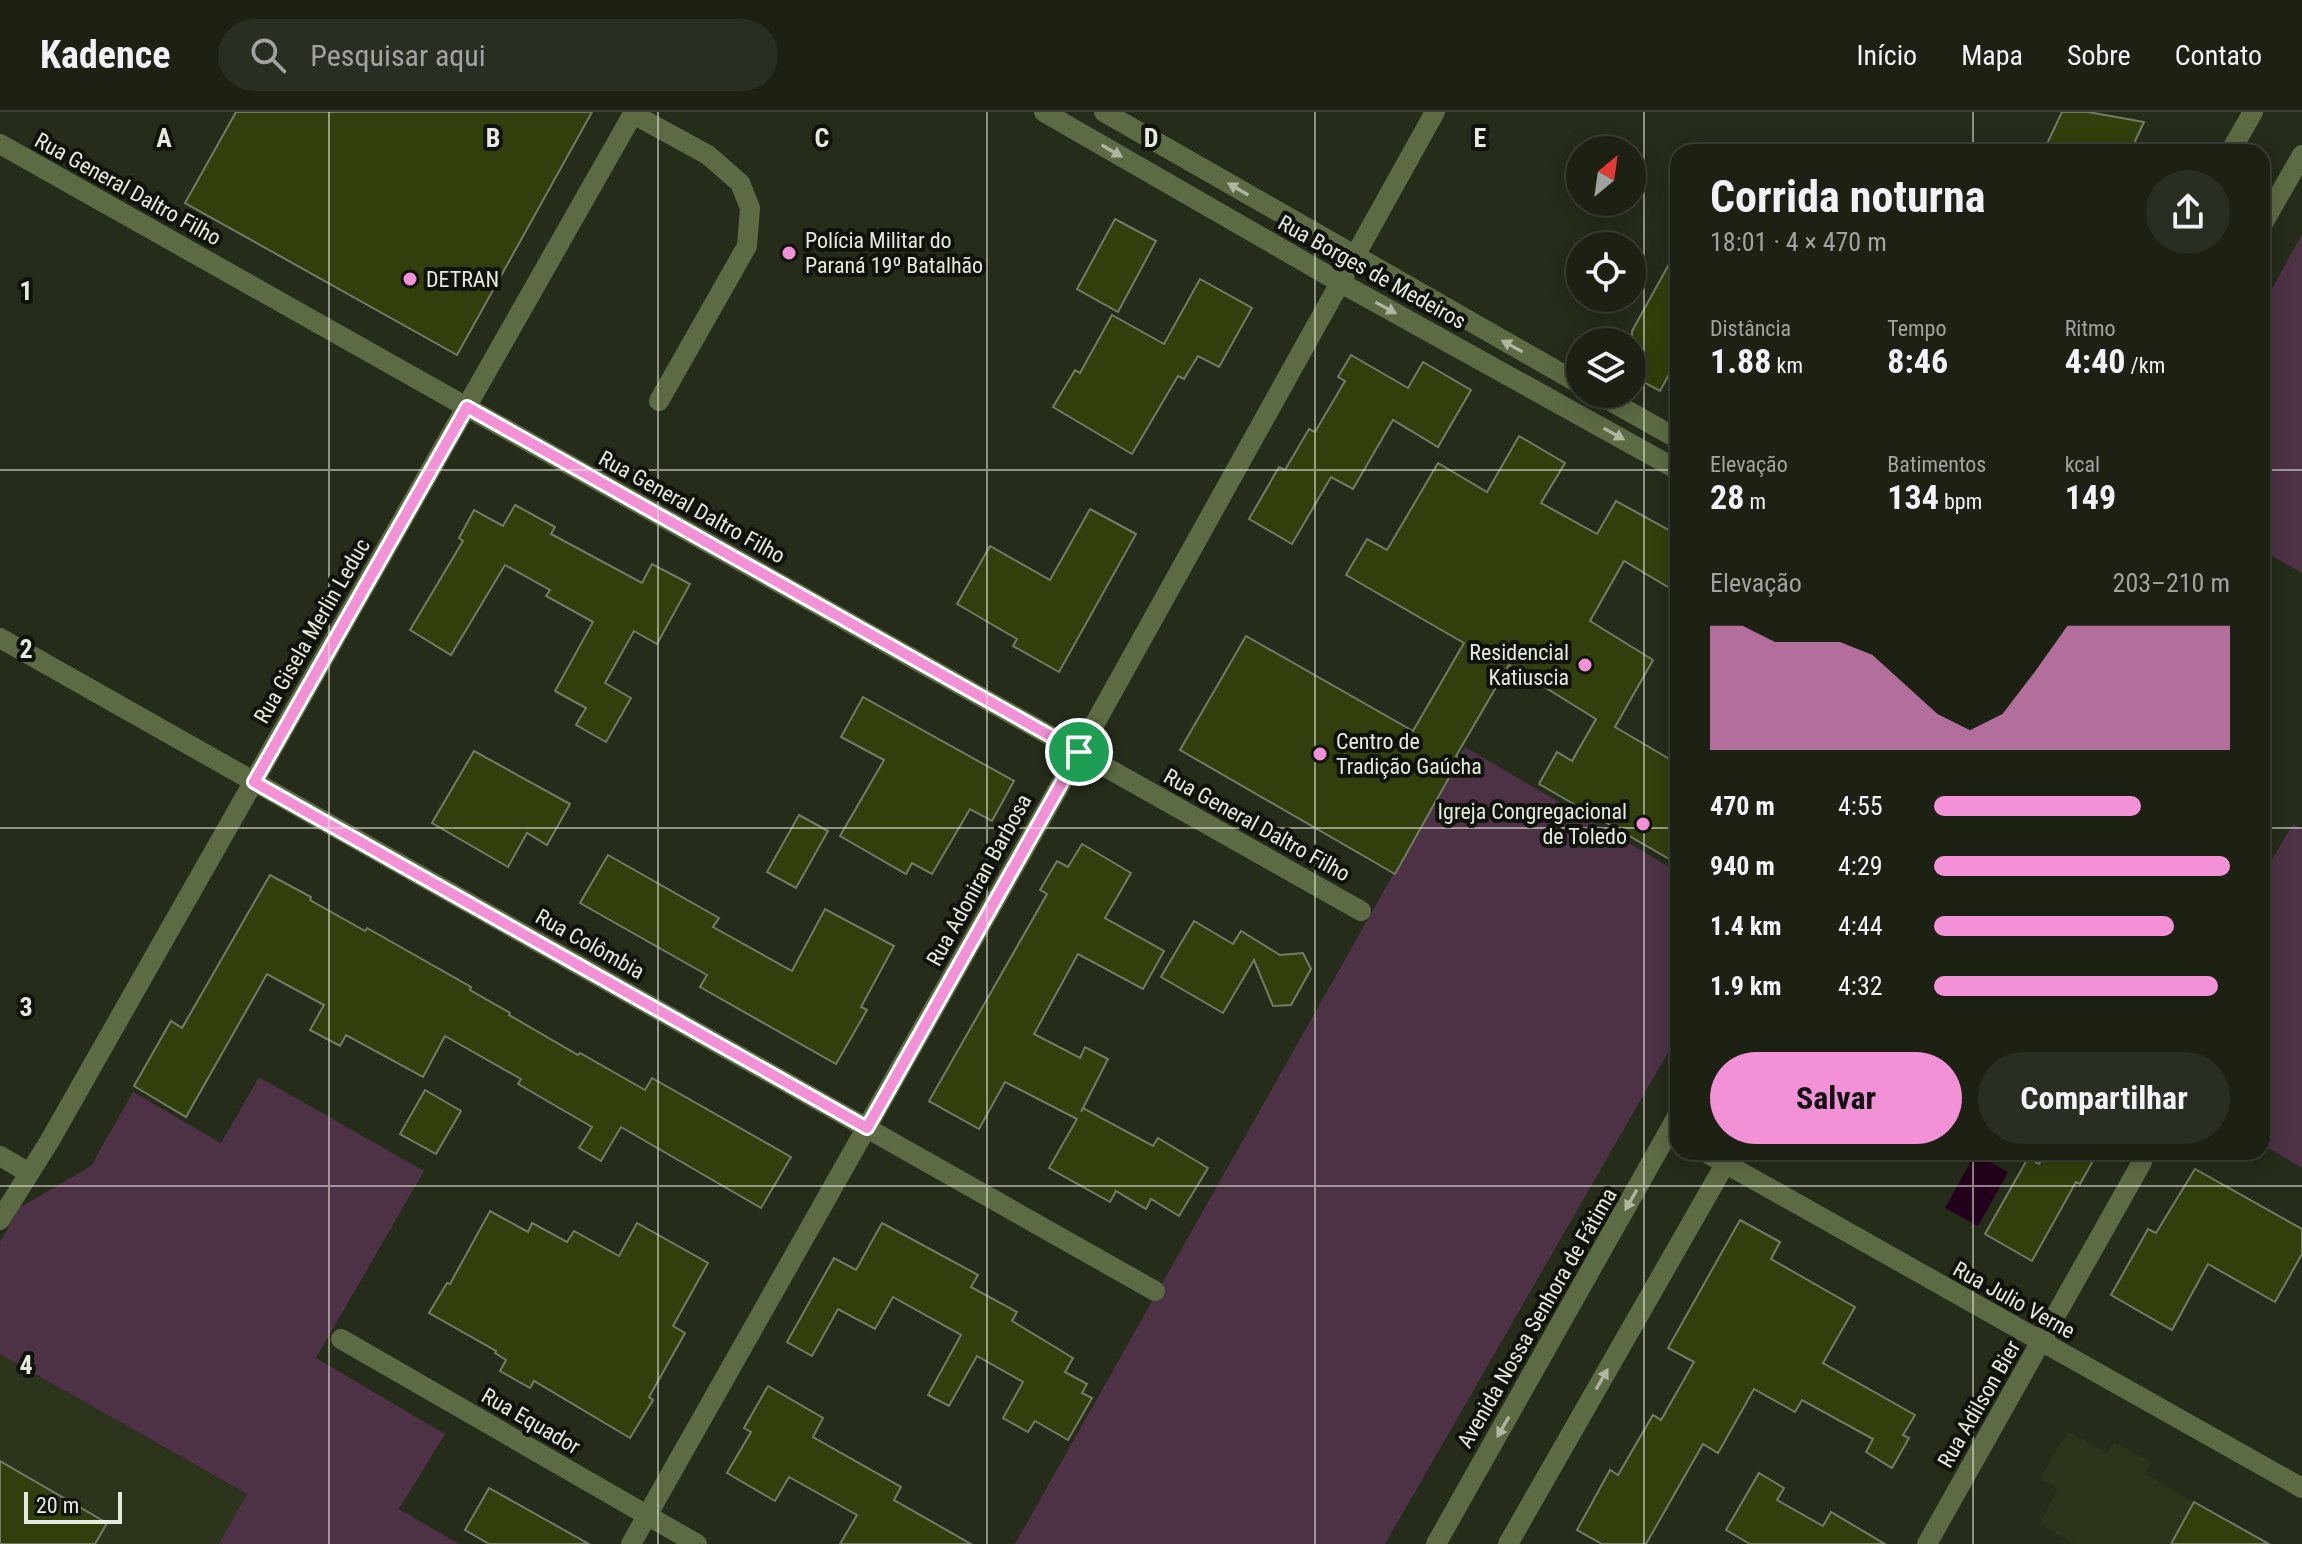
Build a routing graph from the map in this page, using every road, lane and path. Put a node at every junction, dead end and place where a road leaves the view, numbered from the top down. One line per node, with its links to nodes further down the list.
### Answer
1 (1044, 112): 11 (street, Rua Borges de Medeiros, one-way to 11)
2 (1104, 112): 10 (street, Rua Borges de Medeiros, one-way to 2)
3 (1435, 112): 10 (street, Rua Adoniran Barbosa)
4 (2253, 112): 7 (street)
5 (634, 113): 13 (street); 14 (street, Rua Gisela Merlin Leduc)
6 (0, 144): 14 (street, Rua General Daltro Filho)
7 (2235, 144)
8 (2302, 155): 9 (street)
9 (2270, 211)
10 (1355, 257): 11 (street, Rua Adoniran Barbosa); 12 (street, Rua Borges de Medeiros, one-way to 10)
11 (1341, 283): 17 (street, Rua Borges de Medeiros, one-way to 17); 19 (street, Rua Adoniran Barbosa)
12 (1566, 376)
13 (659, 401)
14 (467, 407): 19 (street, Rua General Daltro Filho); 20 (street, Rua Gisela Merlin Leduc)
15 (1623, 408): 16 (street)
16 (1670, 434)
17 (1670, 466)
18 (0, 638): 20 (street, Rua Colômbia)
19 (1079, 752): 21 (street, Rua General Daltro Filho); 22 (street, Rua Adoniran Barbosa)
20 (254, 782): 22 (street, Rua Colômbia); 28 (street, Rua Gisela Merlin Leduc)
21 (1361, 911)
22 (867, 1128): 30 (street, Rua Colômbia); 34 (street, Rua Adoniran Barbosa)
23 (1670, 1137): 37 (street, Avenida Nossa Senhora de Fátima, one-way to 37)
24 (0, 1156): 28 (street)
25 (1728, 1160): 38 (street, one-way to 25)
26 (1732, 1160): 32 (street, Rua Julio Verne)
27 (2142, 1162): 32 (street, Rua Adilson Bier)
28 (29, 1173): 29 (street, Rua Gisela Merlin Leduc)
29 (0, 1220)
30 (1155, 1291)
31 (341, 1339): 34 (street, Rua Equador)
32 (2042, 1343): 33 (street, Rua Julio Verne); 39 (street, Rua Adilson Bier)
33 (2302, 1488)
34 (647, 1515): 35 (street, Rua Adoniran Barbosa); 36 (street, Rua Equador)
35 (631, 1544)
36 (697, 1544)
37 (1436, 1544)
38 (1508, 1544)
39 (1927, 1544)

